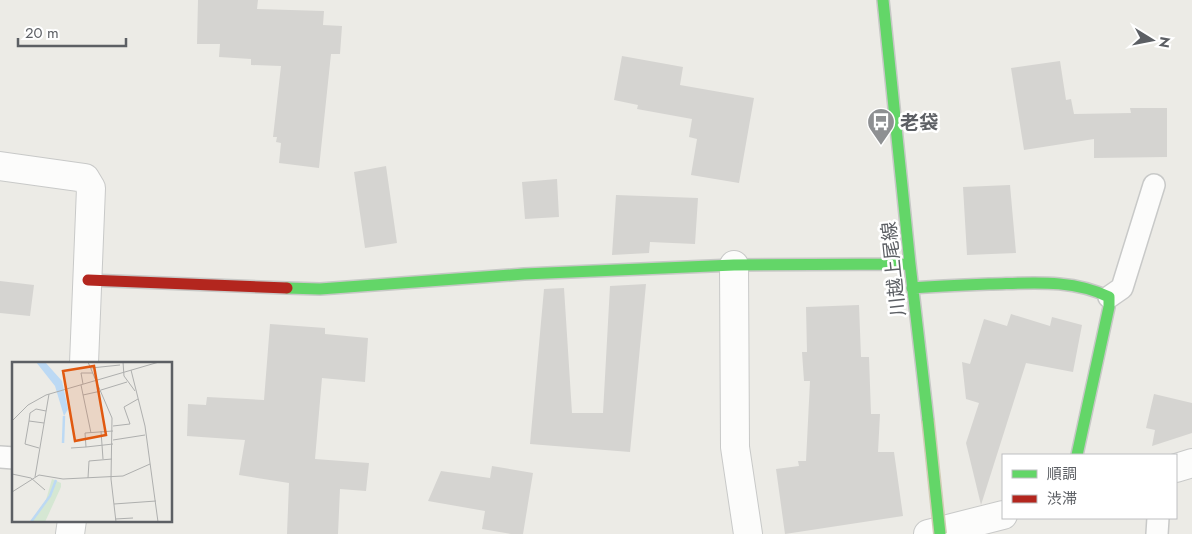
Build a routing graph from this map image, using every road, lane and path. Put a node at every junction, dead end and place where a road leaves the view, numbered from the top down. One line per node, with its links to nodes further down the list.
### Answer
1 (883, 0): 4 (street, 川越上尾線)
2 (0, 166): 6 (street)
3 (1154, 185): 8 (lane)
4 (910, 264): 5 (street); 7 (street, 川越上尾線)
5 (734, 265): 6 (street); 15 (street)
6 (88, 280): 9 (street)
7 (912, 288): 8 (street); 17 (street, 川越上尾線, bridge)
8 (1108, 297): 10 (street)
9 (84, 362)
10 (1077, 454)
11 (1192, 463): 12 (street)
12 (1177, 468)
13 (1002, 515): 16 (street)
14 (1158, 519): 18 (lane)
15 (748, 534)
16 (928, 534)
17 (940, 534)
18 (1157, 534)

